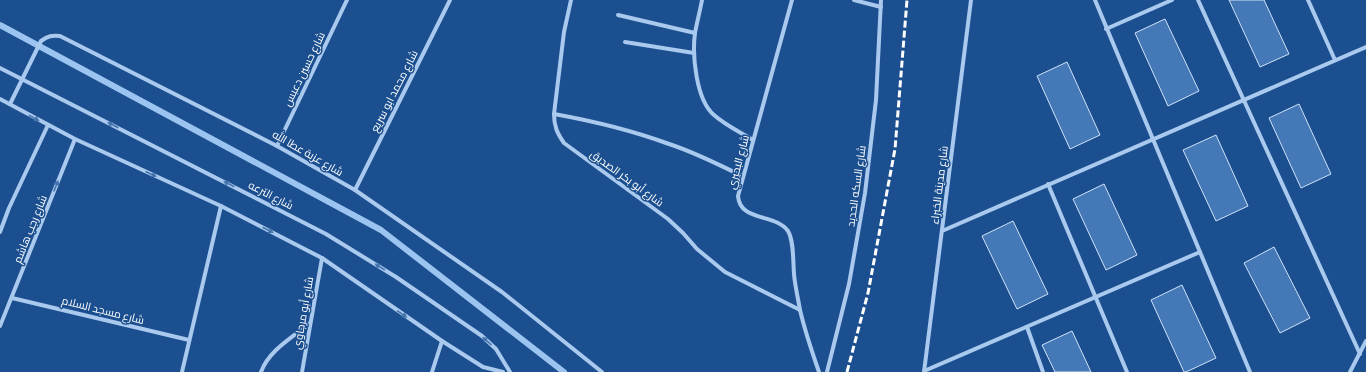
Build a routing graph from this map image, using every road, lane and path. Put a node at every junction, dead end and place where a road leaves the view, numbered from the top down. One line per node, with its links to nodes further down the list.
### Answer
1 (347, 0): 31 (street, شارع حسين دعبس)
2 (450, 0): 34 (street, شارع محمد ابو سريع)
3 (570, 0): 26 (street, شارع أبو بكر الصديق)
4 (702, 0): 16 (street)
5 (792, 0): 30 (street, شارع البحيري)
6 (854, 0): 13 (street)
7 (881, 0): 13 (street, شارع السكه الحديد)
8 (971, 0): 36 (street, شارع مدينة الخبراء)
9 (1094, 0): 15 (street)
10 (1172, 0): 15 (street)
11 (1198, 0): 24 (street)
12 (1308, 0): 20 (street)
13 (881, 7): 58 (street, شارع السكه الحديد)
14 (618, 15): 16 (street)
15 (1106, 29): 29 (street)
16 (695, 33): 19 (street)
17 (625, 42): 19 (street)
18 (1366, 47): 20 (street)
19 (694, 53): 30 (street)
20 (1335, 60): 24 (street)
21 (0, 68): 22 (street, شارع الترعه)
22 (22, 79): 25 (street, شارع عزبة عطا الله); 31 (street, شارع عزبة عطا الله); 55 (street, شارع الترعه, one-way to 22)
23 (0, 99): 25 (street)
24 (1244, 100): 29 (street); 49 (street)
25 (10, 104): 27 (street, one-way to 27)
26 (554, 114): 32 (street); 42 (street, شارع أبو بكر الصديق)
27 (48, 125): 28 (street); 37 (street)
28 (75, 139): 35 (street, one-way to 35); 41 (street, شارع رجب هاشم, one-way to 28)
29 (1152, 139): 33 (street); 38 (street)
30 (753, 140): 32 (street, شارع البحيري)
31 (277, 146): 34 (street, شارع عزبة عطا الله)
32 (742, 176): 42 (street, شارع البحيري)
33 (1048, 184): 36 (street); 40 (street)
34 (354, 190): 56 (street, شارع عزبة عطا الله)
35 (221, 206): 39 (street, one-way to 39); 46 (street)
36 (942, 231): 59 (street, شارع مدينة الخبراء)
37 (0, 232)
38 (1200, 252): 40 (street); 62 (street)
39 (322, 258): 43 (street, شارع أبو مرجاوي); 47 (street, one-way to 47)
40 (1096, 297): 45 (street); 61 (street)
41 (12, 298): 44 (street, شارع رجب هاشم); 46 (street, شارع مسجد السلام)
42 (800, 310): 57 (street, شارع البحيري)
43 (311, 323): 51 (street); 52 (street, شارع أبو مرجاوي)
44 (0, 326)
45 (1027, 327): 59 (street); 60 (street)
46 (189, 340): 50 (street)
47 (442, 341): 53 (street); 54 (street)
48 (1366, 341): 49 (street)
49 (1360, 354): 63 (street)
50 (182, 372)
51 (261, 372)
52 (302, 372)
53 (432, 372)
54 (503, 372)
55 (510, 372)
56 (602, 372)
57 (819, 372)
58 (827, 372)
59 (924, 372)
60 (1043, 372)
61 (1127, 372)
62 (1250, 372)
63 (1350, 372)

